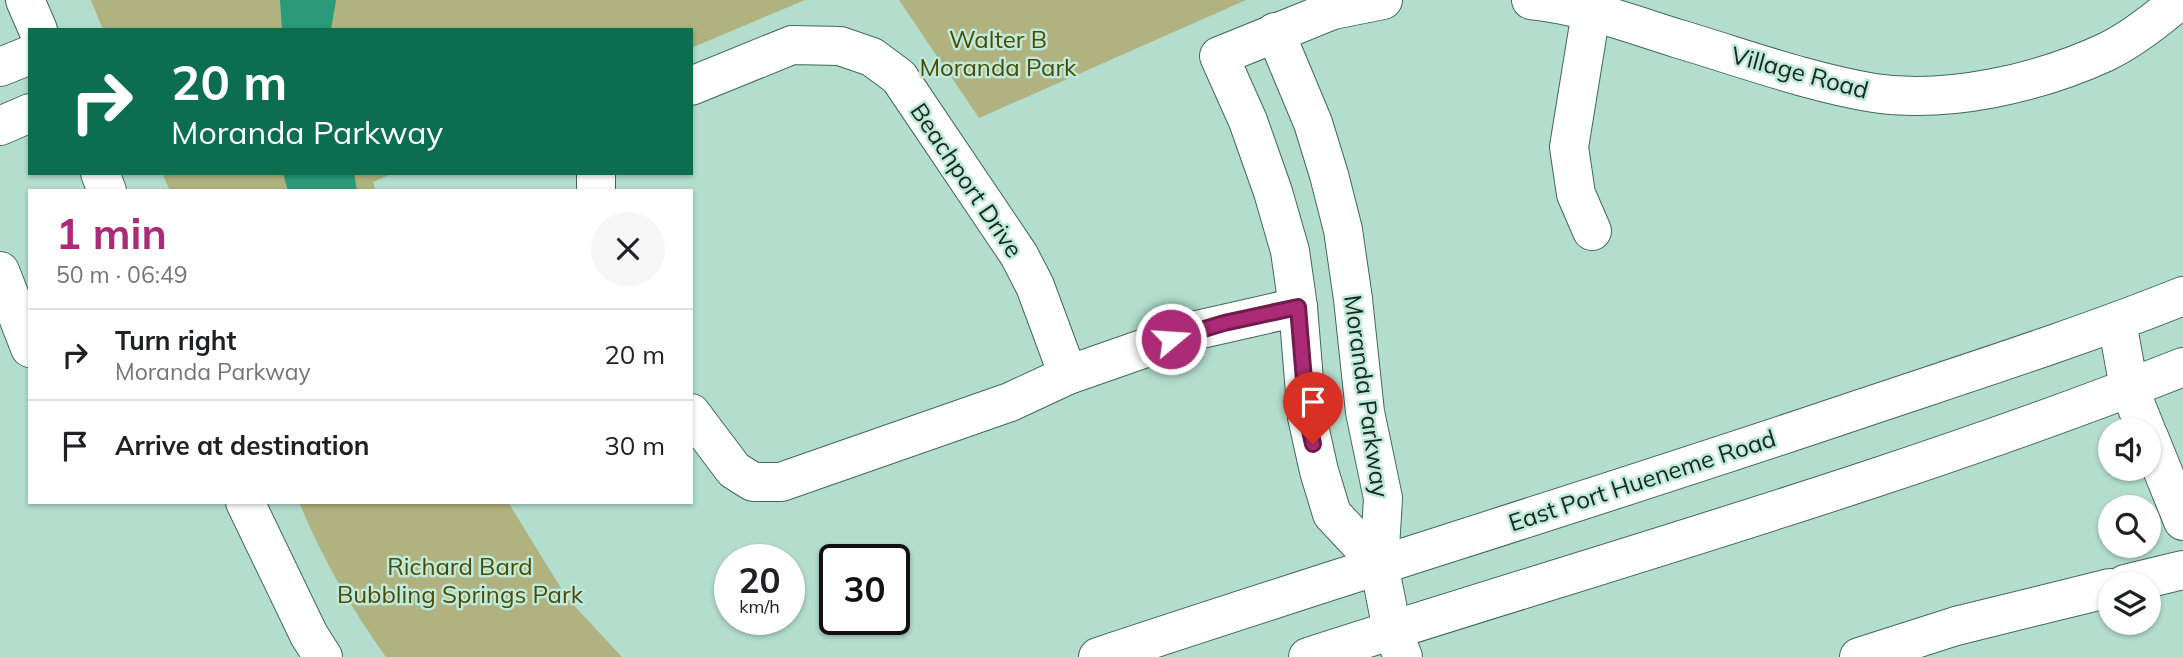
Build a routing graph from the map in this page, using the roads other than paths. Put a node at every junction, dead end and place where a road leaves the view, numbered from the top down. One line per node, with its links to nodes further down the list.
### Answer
1 (25, 0): 6 (street)
2 (1383, 0): 7 (street)
3 (1531, 0): 5 (street, Village Road)
4 (2180, 0): 5 (street, Village Road)
5 (1591, 12): 13 (street)
6 (37, 28)
7 (1275, 32): 16 (street, Moranda Parkway); 27 (street, Moranda Parkway)
8 (28, 56): 9 (street)
9 (0, 67)
10 (693, 85): 20 (street, Beachport Drive)
11 (28, 114): 12 (street)
12 (0, 126)
13 (1592, 231)
14 (0, 271): 18 (street)
15 (2183, 296): 17 (street, East Port Hueneme Road)
16 (1298, 307): 20 (street); 27 (street, Moranda Parkway)
17 (2117, 322): 21 (street); 27 (street, East Port Hueneme Road)
18 (28, 343)
19 (2183, 367): 21 (street)
20 (1068, 375): 22 (street)
21 (2129, 388): 23 (street); 31 (street)
22 (693, 416)
23 (2141, 418)
24 (2161, 467): 26 (street)
25 (246, 504): 32 (street)
26 (2183, 521)
27 (1379, 564): 31 (street); 33 (street, East Port Hueneme Road)
28 (2183, 570): 29 (street)
29 (2161, 575)
30 (2098, 591): 35 (street)
31 (1397, 643): 34 (street)
32 (323, 657)
33 (1098, 657)
34 (1308, 657)
35 (1859, 657)

